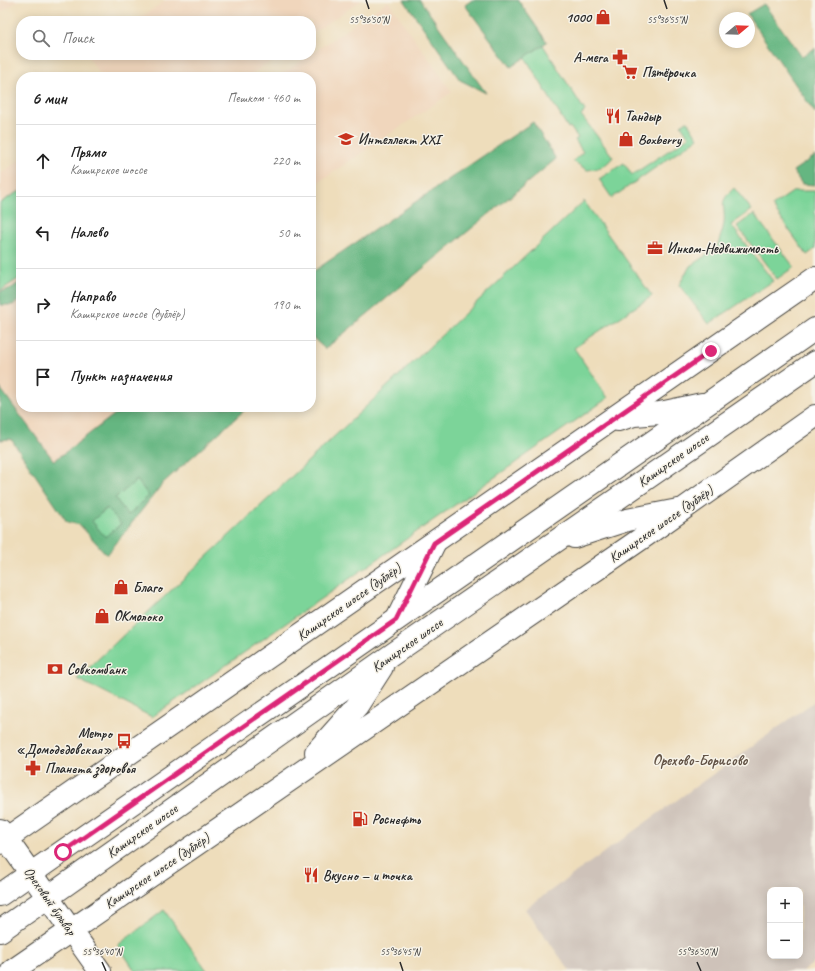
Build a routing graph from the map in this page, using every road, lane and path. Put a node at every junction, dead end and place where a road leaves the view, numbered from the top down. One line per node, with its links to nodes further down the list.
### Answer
1 (815, 278): 6 (main road, Каширское шоссе (дублёр))
2 (815, 329): 4 (main road, Каширское шоссе)
3 (815, 362): 9 (main road, Каширское шоссе)
4 (711, 402): 6 (main road); 10 (main road, Каширское шоссе)
5 (815, 416): 7 (main road, Каширское шоссе (дублёр))
6 (606, 424): 8 (main road, Каширское шоссе (дублёр))
7 (685, 508): 9 (main road); 12 (main road, Каширское шоссе (дублёр))
8 (434, 543): 10 (main road); 13 (main road, Каширское шоссе (дублёр))
9 (550, 545): 11 (main road, Каширское шоссе)
10 (396, 620): 14 (main road, Каширское шоссе)
11 (390, 656): 12 (main road); 16 (main road, Каширское шоссе)
12 (292, 778): 17 (main road, Каширское шоссе (дублёр))
13 (2, 837): 14 (main road, Ореховый бульвар)
14 (30, 874): 15 (main road, Каширское шоссе); 16 (main road, Ореховый бульвар)
15 (0, 894)
16 (48, 897): 17 (main road, Ореховый бульвар); 18 (main road, Каширское шоссе)
17 (70, 930): 19 (main road, Каширское шоссе (дублёр)); 20 (main road, Ореховый бульвар)
18 (0, 931)
19 (12, 971)
20 (100, 971)

